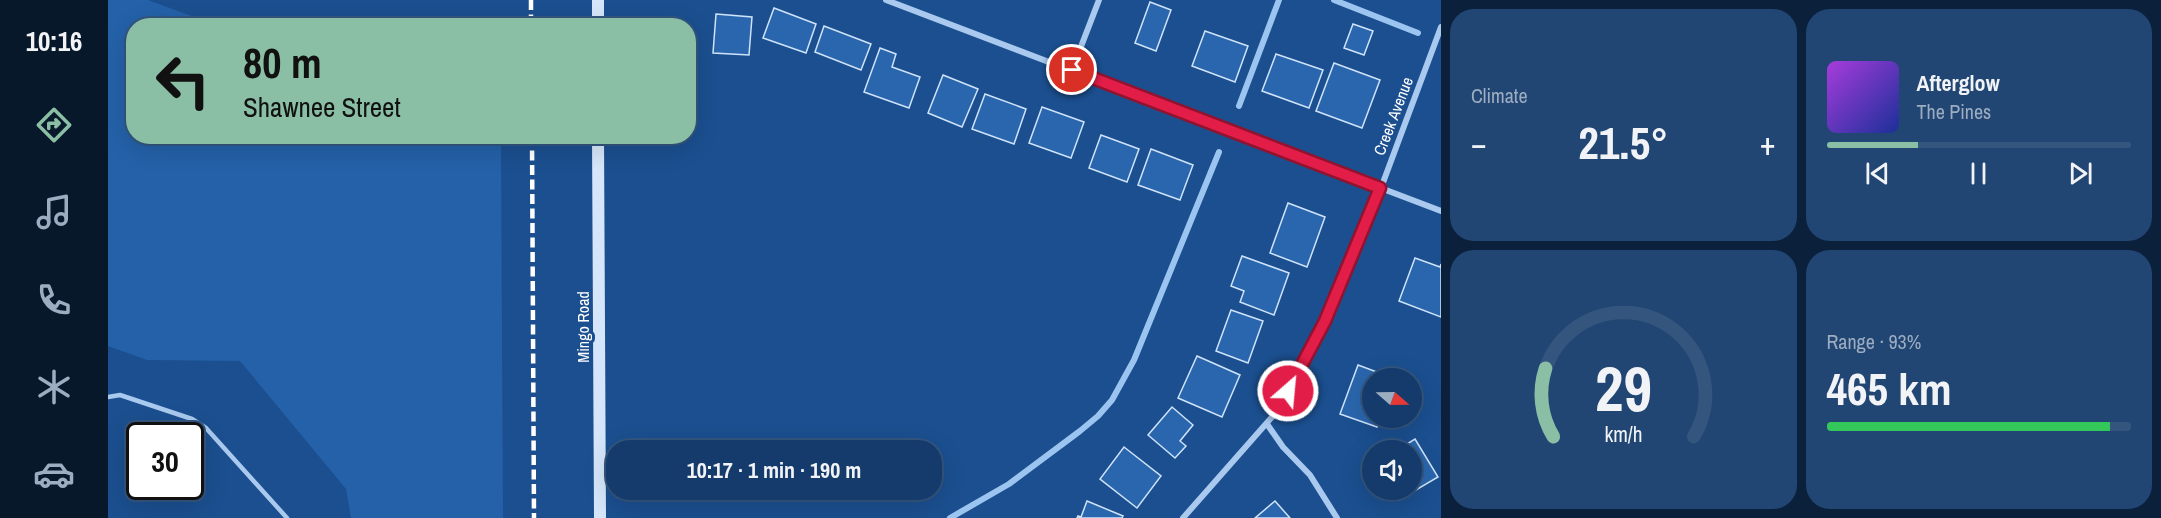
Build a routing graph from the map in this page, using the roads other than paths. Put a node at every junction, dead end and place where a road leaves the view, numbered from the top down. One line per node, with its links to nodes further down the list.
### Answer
1 (598, 0): 4 (street)
2 (886, 0): 6 (street)
3 (1099, 0): 6 (street)
4 (598, 18)
5 (1441, 27): 8 (street, Creek Avenue)
6 (1072, 70): 8 (street)
7 (598, 144): 13 (street, Mingo Road)
8 (1380, 188): 9 (street); 11 (street, Creek Avenue)
9 (1441, 211)
10 (108, 397): 12 (lane)
11 (1267, 424): 14 (street, Creek Avenue); 15 (street)
12 (287, 518)
13 (600, 518)
14 (1184, 518)
15 (1337, 518)

